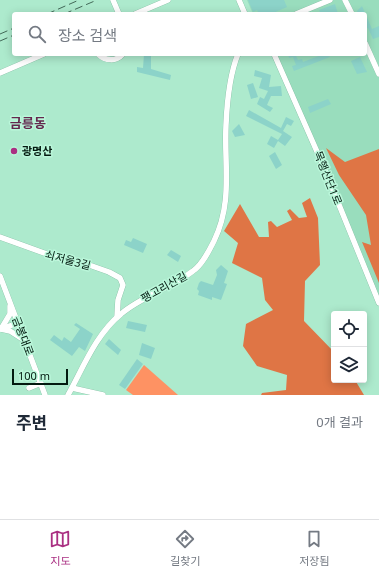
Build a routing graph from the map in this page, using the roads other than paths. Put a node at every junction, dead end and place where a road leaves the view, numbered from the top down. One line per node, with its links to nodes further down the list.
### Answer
1 (113, 0): 6 (street)
2 (168, 0): 7 (street)
3 (239, 0): 8 (street)
4 (330, 0): 9 (street)
5 (345, 0): 10 (street)
6 (118, 12)
7 (140, 12)
8 (244, 12)
9 (301, 12)
10 (351, 12)
11 (367, 47): 18 (street)
12 (39, 56): 17 (street)
13 (101, 56): 14 (street)
14 (120, 56)
15 (237, 56): 23 (street, 팽고리산길)
16 (275, 56): 22 (street, 목행산단1로)
17 (0, 73)
18 (379, 74)
19 (0, 237): 23 (street, 쇠저울3길)
20 (0, 276): 21 (street, 금봉대로)
21 (10, 303): 24 (street, 금봉대로); 25 (street)
22 (379, 304)
23 (117, 317): 29 (street, 팽고리산길)
24 (18, 323): 25 (street); 26 (street, 금봉대로)
25 (0, 329): 26 (street)
26 (24, 340): 27 (street, 금봉대로)
27 (41, 383): 28 (street); 31 (street, 금봉대로)
28 (29, 388)
29 (72, 388): 30 (street); 32 (street, 팽고리산길)
30 (85, 393): 33 (street)
31 (45, 395)
32 (68, 395)
33 (103, 395)

